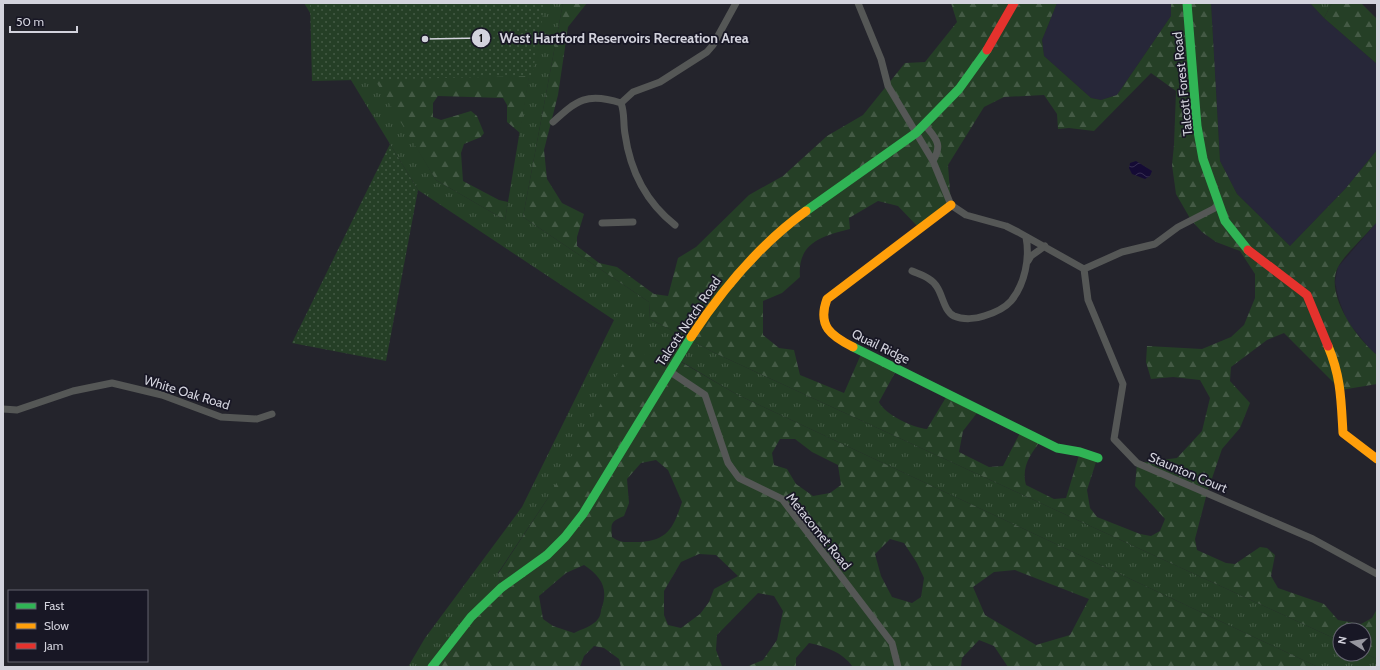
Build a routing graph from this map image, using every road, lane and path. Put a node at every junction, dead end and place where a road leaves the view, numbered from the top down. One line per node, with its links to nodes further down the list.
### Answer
1 (736, 3): 5 (street)
2 (858, 3): 8 (street)
3 (1014, 3): 7 (street, Talcott Notch Road)
4 (1187, 3): 11 (street, Talcott Forest Road)
5 (621, 103): 6 (street); 14 (street)
6 (552, 122)
7 (925, 125): 8 (street, Talcott Notch Road); 9 (street)
8 (917, 132): 9 (street); 20 (street, Talcott Notch Road)
9 (933, 162): 10 (street)
10 (951, 205): 15 (street); 23 (street, Quail Ridge)
11 (1219, 206): 18 (street); 24 (street, Talcott Forest Road)
12 (602, 222): 13 (street)
13 (633, 222)
14 (675, 225)
15 (1026, 237): 16 (street); 17 (street)
16 (1045, 246): 17 (street); 18 (street)
17 (1028, 261): 19 (street)
18 (1084, 269): 25 (street, Staunton Court)
19 (912, 270)
20 (669, 371): 26 (street, Talcott Notch Road); 27 (street, Metacomet Road)
21 (3, 409): 22 (street, White Oak Road)
22 (272, 414)
23 (1098, 458)
24 (1377, 459)
25 (1377, 574)
26 (432, 667)
27 (898, 667)

